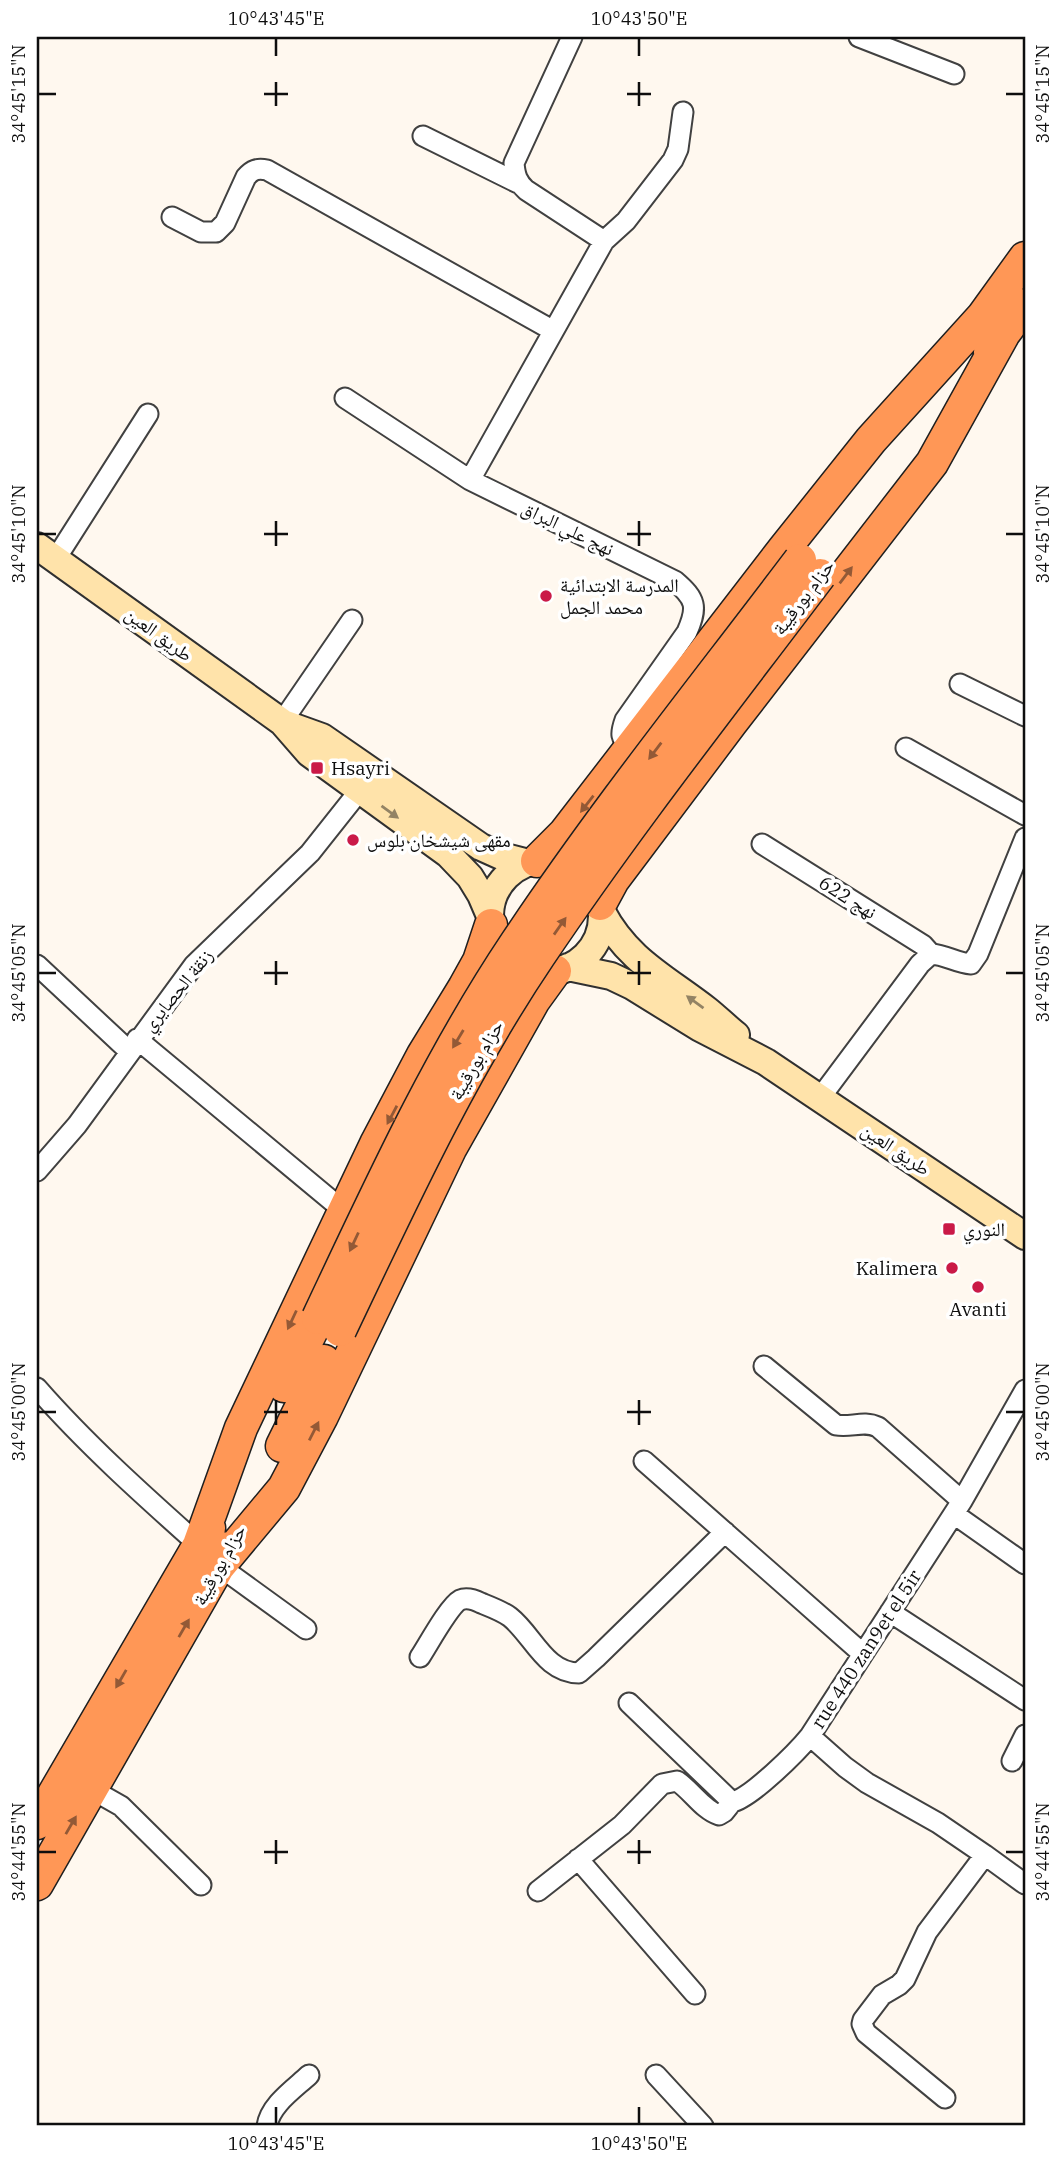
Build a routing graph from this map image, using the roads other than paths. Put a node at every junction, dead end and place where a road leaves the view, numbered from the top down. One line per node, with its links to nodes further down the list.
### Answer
1 (572, 37): 6 (street)
2 (859, 37): 3 (street)
3 (954, 74)
4 (682, 112): 8 (street)
5 (423, 136): 6 (street)
6 (518, 183): 8 (street)
7 (172, 217): 11 (street)
8 (604, 241): 11 (street)
9 (1025, 258): 10 (highway, حزام بورقيبة)
10 (1010, 322): 20 (highway, one-way to 20); 27 (highway, one-way to 10); 44 (highway, حزام بورقيبة, bridge)
11 (552, 330): 14 (street)
12 (345, 398): 14 (street)
13 (148, 414): 15 (street)
14 (470, 480): 20 (street, نهج علي البراق)
15 (46, 553): 19 (main road, طريق العين)
16 (352, 620): 19 (street)
17 (960, 684): 18 (street)
18 (1025, 716)
19 (282, 722): 22 (main road, طريق العين); 26 (main road, طريق العين)
20 (631, 748): 26 (highway, one-way to 26)
21 (906, 748): 23 (street)
22 (360, 790): 28 (main road, طريق العين, one-way to 28); 32 (street, زنقة الحصايري)
23 (1025, 816)
24 (1025, 838): 29 (street, نهج 622)
25 (762, 844): 29 (street, نهج 622)
26 (533, 862): 27 (main road); 28 (main road)
27 (601, 908): 31 (main road); 33 (main road, طريق العين, one-way to 27)
28 (490, 921): 31 (main road); 36 (highway, one-way to 36)
29 (931, 954): 34 (street)
30 (37, 965): 32 (street)
31 (562, 969): 33 (main road, طريق العين); 44 (highway, one-way to 31)
32 (133, 1045): 35 (street, زنقة الحصايري); 36 (street)
33 (766, 1062): 34 (main road, طريق العين)
34 (820, 1098): 37 (main road, طريق العين)
35 (37, 1171)
36 (344, 1211): 44 (highway, one-way to 44)
37 (1025, 1237)
38 (764, 1366): 42 (street)
39 (37, 1388): 44 (street)
40 (1025, 1390): 42 (street, rue 440 zan9et el 5ir)
41 (644, 1461): 43 (street)
42 (958, 1507): 45 (street); 46 (street, rue 440 zan9et el 5ir)
43 (724, 1532): 48 (street); 49 (street)
44 (209, 1556): 47 (street); 55 (highway, حزام بورقيبة, one-way to 44); 57 (highway, حزام بورقيبة, one-way to 57)
45 (1025, 1564)
46 (890, 1612): 48 (street, rue 440 zan9et el 5ir); 50 (street)
47 (306, 1629)
48 (863, 1654): 53 (street, rue 440 zan9et el 5ir)
49 (420, 1657)
50 (1025, 1700)
51 (629, 1703): 56 (street)
52 (1025, 1735): 54 (street)
53 (810, 1736): 56 (street); 58 (street, rue 440 zan9et el 5ir)
54 (1012, 1760)
55 (92, 1789): 60 (highway, حزام بورقيبة, one-way to 55); 62 (street)
56 (732, 1802): 59 (street)
57 (37, 1823)
58 (985, 1855): 61 (street, rue 440 zan9et el 5ir); 67 (street)
59 (578, 1859): 63 (street); 64 (street)
60 (37, 1884)
61 (1025, 1884)
62 (201, 1885)
63 (538, 1891)
64 (695, 1994)
65 (309, 2075): 68 (street)
66 (656, 2075): 69 (street)
67 (945, 2098)
68 (267, 2126)
69 (703, 2126)

